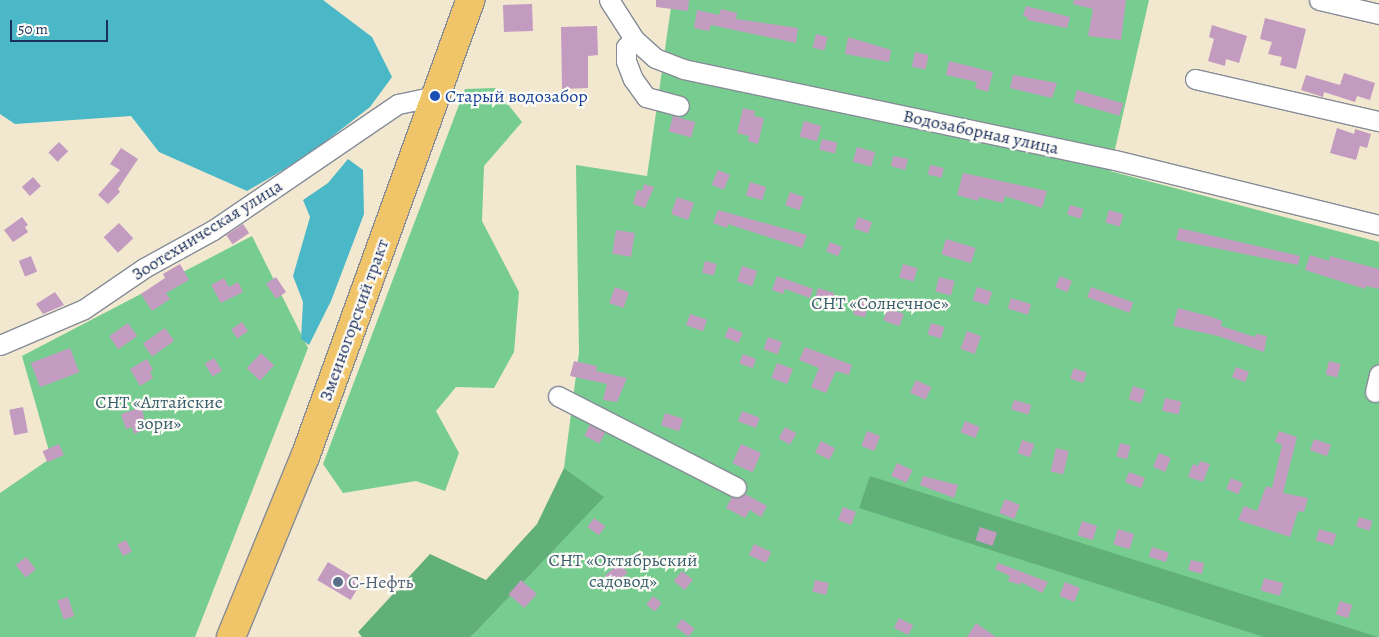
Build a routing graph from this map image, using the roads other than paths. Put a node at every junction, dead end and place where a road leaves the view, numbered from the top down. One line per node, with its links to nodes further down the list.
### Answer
1 (470, 0): 7 (highway, Змеиногорский тракт)
2 (609, 0): 5 (street, Водозаборная улица)
3 (1320, 0): 4 (street)
4 (1379, 14)
5 (634, 39): 8 (street); 10 (street, Водозаборная улица)
6 (1195, 79): 9 (street)
7 (435, 96): 11 (street, Зоотехническая улица); 16 (highway, Змеиногорский тракт)
8 (679, 106)
9 (1379, 121)
10 (1379, 225)
11 (0, 345)
12 (1379, 374): 13 (street)
13 (1375, 392)
14 (558, 396): 15 (street)
15 (736, 487)
16 (231, 637)

